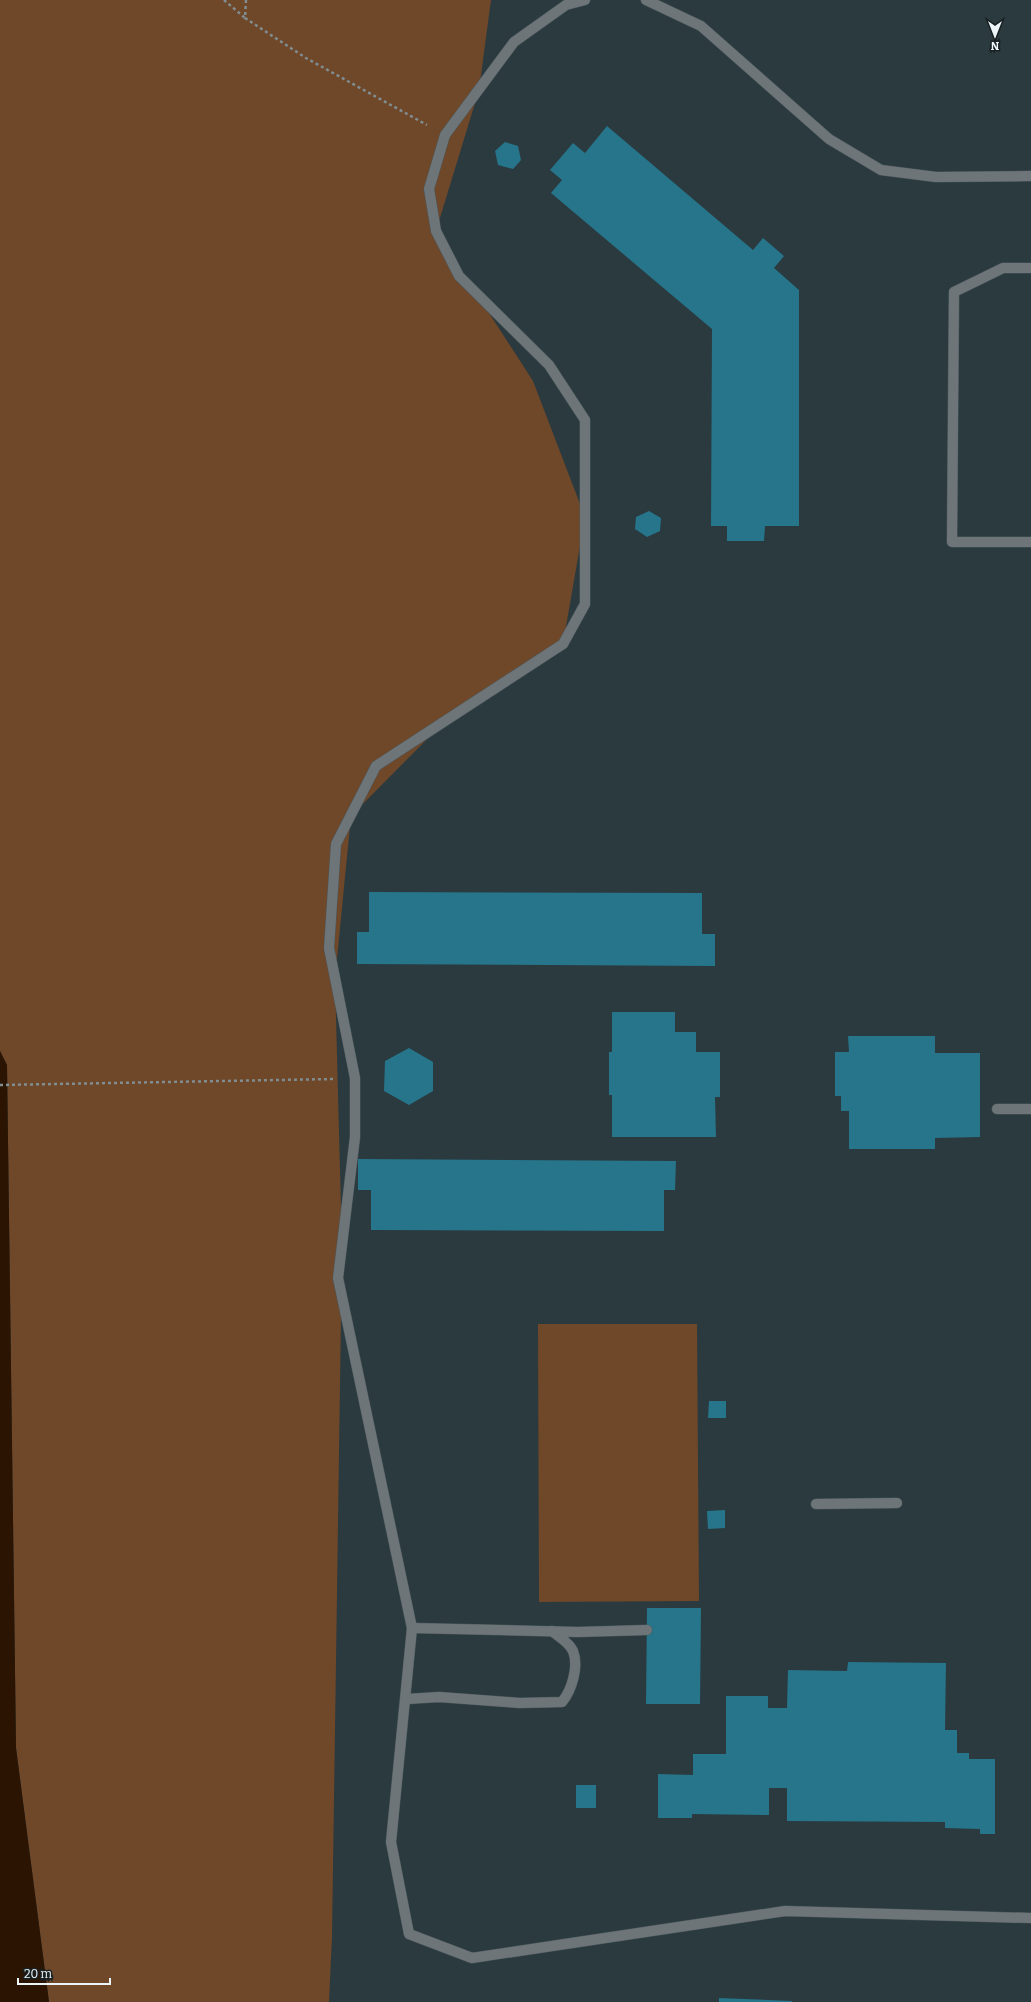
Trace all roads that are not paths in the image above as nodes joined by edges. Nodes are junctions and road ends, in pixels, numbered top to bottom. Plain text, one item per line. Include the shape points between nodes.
1 (585, 0) edge
2 (646, 0) edge
3 (1031, 176) edge
4 (1031, 268) edge
5 (1031, 542) edge
6 (996, 1109) dead end
7 (1031, 1109) edge
8 (897, 1503) dead end
9 (816, 1504) dead end
10 (412, 1628) junction
11 (647, 1630) dead end
12 (552, 1631) junction
13 (406, 1699) junction
14 (1031, 1918) edge

1 - 10 lane via 566,5 514,42 445,135 429,189 436,231 459,276 549,365 585,420 585,604 563,644 376,766 336,844 329,948 355,1078 355,1137 338,1278
2 - 3 lane via 701,26 829,139 881,170 936,177
4 - 5 lane via 1003,268 954,292 952,542
6 - 7 lane
8 - 9 lane
10 - 12 lane
10 - 13 lane
11 - 12 lane
12 - 13 lane via 566,1641 573,1650 575,1660 568,1695 562,1702 520,1703 439,1697
13 - 14 lane via 391,1842 409,1934 472,1958 785,1911

